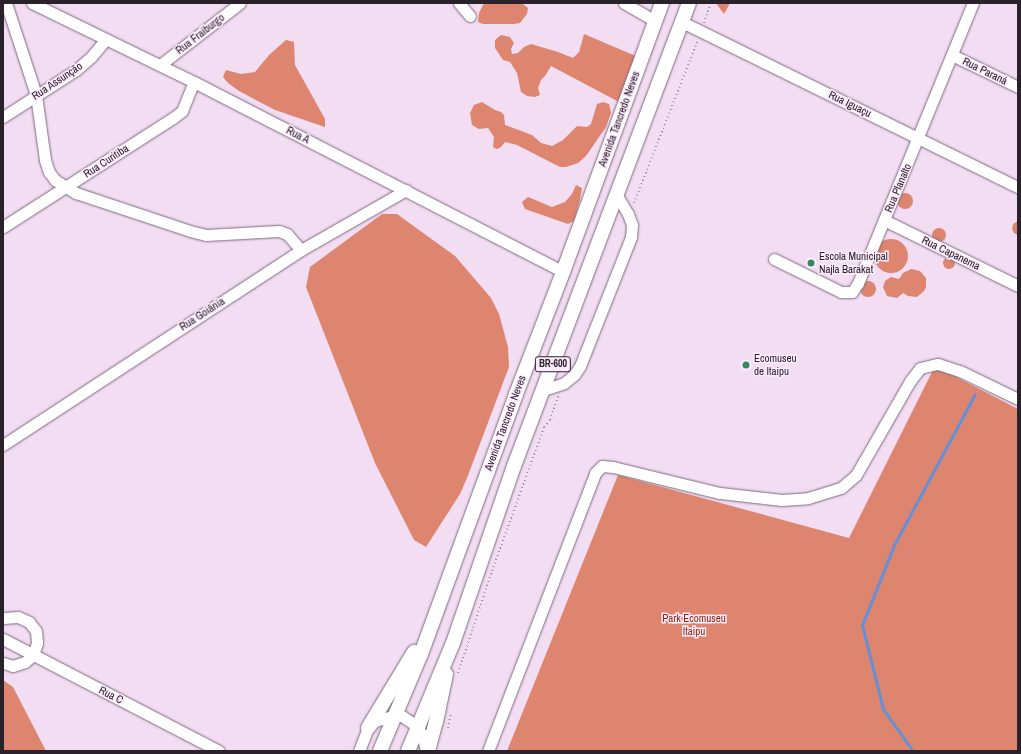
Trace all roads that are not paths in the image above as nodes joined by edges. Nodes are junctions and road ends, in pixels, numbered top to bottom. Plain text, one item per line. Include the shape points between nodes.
1 (6, 3) edge
2 (32, 3) edge
3 (240, 3) edge
4 (459, 3) edge
5 (624, 3) edge
6 (662, 3) edge
7 (689, 3) edge
8 (973, 3) edge
9 (470, 16) dead end
10 (655, 22) junction
11 (682, 22) junction
12 (106, 39) junction
13 (952, 55) junction
14 (160, 65) junction
15 (194, 82) junction
16 (1018, 87) edge
17 (36, 95) junction
18 (3, 116) edge
19 (918, 137) junction
20 (1018, 187) edge
21 (65, 188) junction
22 (406, 190) junction
23 (616, 196) junction
24 (884, 220) junction
25 (3, 227) edge
26 (301, 250) junction
27 (774, 259) dead end
28 (563, 272) junction
29 (1018, 286) edge
30 (543, 390) junction
31 (1018, 399) edge
32 (3, 445) edge
33 (3, 618) edge
34 (429, 630) junction
35 (3, 639) edge
36 (453, 643) junction
37 (33, 656) junction
38 (3, 663) edge
39 (393, 716) junction
40 (417, 726) junction
41 (368, 728) junction
42 (219, 751) edge
43 (359, 751) edge
44 (380, 751) edge
45 (408, 751) edge
46 (427, 751) edge
47 (488, 751) edge

1 - 17 street
2 - 12 street, Rua A
3 - 14 street, Rua Fraiburgo
4 - 9 street
5 - 10 street
6 - 10 main road, Avenida Tancredo Neves / BR-600
7 - 11 main road, BR-600
8 - 13 street, Rua Planalto
10 - 28 main road, Avenida Tancredo Neves / BR-600
11 - 19 street, Rua Iguaçu
11 - 23 main road, BR-600
12 - 14 street, Rua A
12 - 17 street, Rua Assunção via 91,58
13 - 16 street, Rua Paraná
13 - 19 street, Rua Planalto
14 - 15 street, Rua A
15 - 21 street, Rua Curitiba via 184,106 173,118
15 - 22 street, Rua A
17 - 18 street, Rua Assunção
17 - 21 street via 49,172
19 - 20 street, Rua Iguaçu
19 - 24 street, Rua Planalto
21 - 25 street, Rua Curitiba
21 - 26 street via 206,235 279,231 287,234
22 - 26 street, Rua Goiânia
22 - 28 street, Rua A
23 - 30 main road, BR-600
23 - 30 street via 630,219 630,237 580,366 574,376 564,383
24 - 27 street, Rua Planalto via 852,292 841,292
24 - 29 street, Rua Capanema
26 - 32 street, Rua Goiânia
28 - 34 main road, Avenida Tancredo Neves / BR-600
30 - 36 main road, BR-600
31 - 47 street via 960,371 938,364 920,368 856,475 842,488 808,498 782,500 720,493 602,466 594,473
33 - 37 street via 18,617 33,626 37,643
34 - 39 main road, Avenida Tancredo Neves / BR-600
34 - 41 main road
35 - 37 street, Rua C
36 - 40 main road, BR-600
36 - 46 main road
37 - 38 street via 19,665
37 - 42 street, Rua C
39 - 40 street via 402,716
39 - 41 street via 375,721
39 - 44 main road, Avenida Tancredo Neves / BR-600
40 - 45 main road, BR-600
40 - 46 street
41 - 43 street

